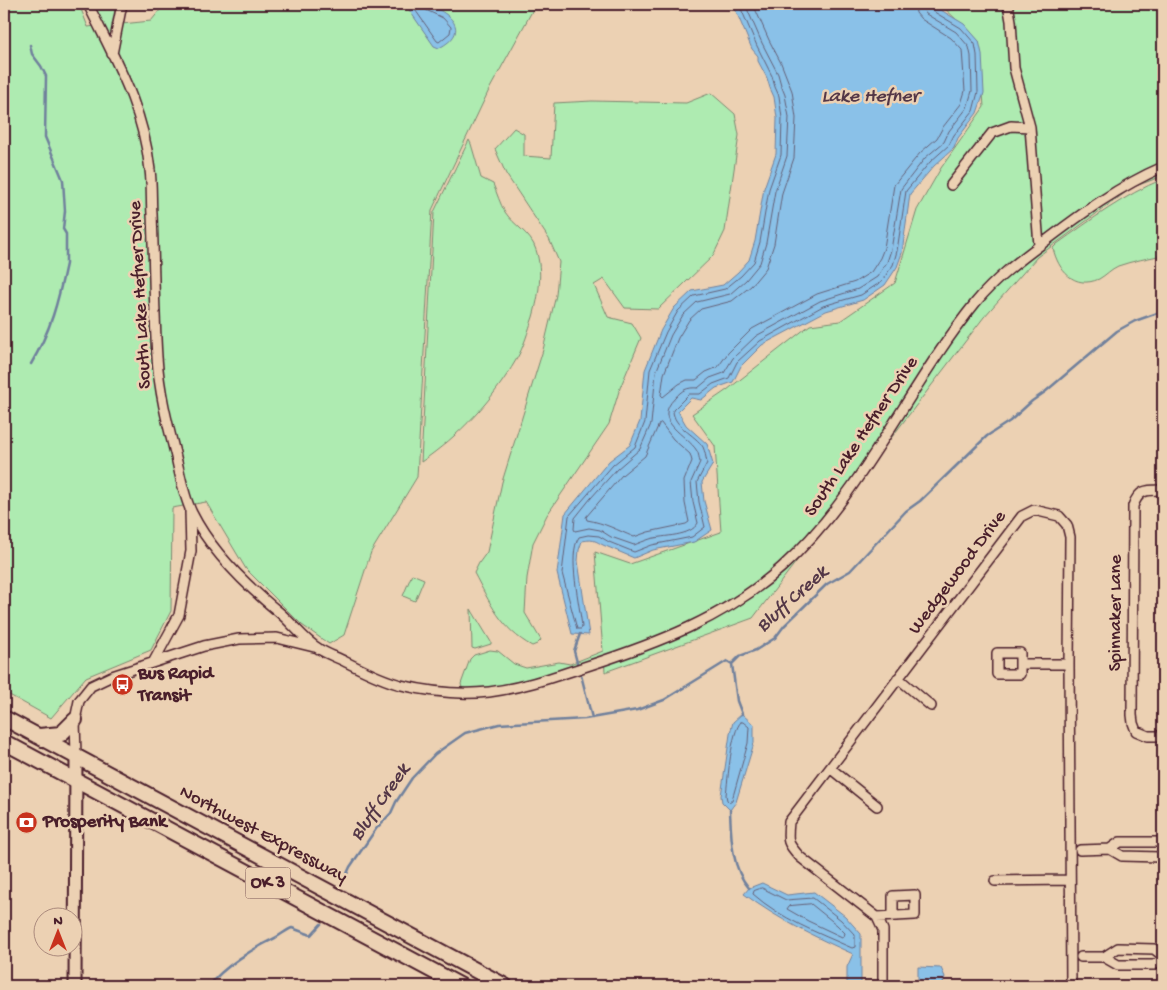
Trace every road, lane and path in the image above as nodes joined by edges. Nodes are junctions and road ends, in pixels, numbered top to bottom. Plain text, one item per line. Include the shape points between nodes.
1 (88, 4) edge
2 (122, 4) edge
3 (1008, 4) edge
4 (112, 54) junction
5 (1030, 127) junction
6 (1163, 167) edge
7 (951, 185) dead end
8 (1039, 246) junction
9 (1163, 490) edge
10 (190, 510) junction
11 (316, 648) junction
12 (154, 661) junction
13 (1020, 664) dead end
14 (1069, 664) junction
15 (898, 678) junction
16 (932, 706) dead end
17 (4, 718) edge
18 (76, 720) junction
19 (38, 736) junction
20 (1163, 736) edge
21 (4, 742) edge
22 (76, 756) junction
23 (830, 768) junction
24 (76, 781) junction
25 (877, 806) dead end
26 (1163, 845) edge
27 (1080, 850) dead end
28 (1110, 850) junction
29 (1163, 854) edge
30 (995, 880) dead end
31 (1070, 880) junction
32 (893, 915) dead end
33 (877, 917) junction
34 (1081, 957) dead end
35 (1104, 957) junction
36 (1163, 957) edge
37 (75, 986) edge
38 (461, 986) edge
39 (505, 986) edge
40 (883, 986) edge
41 (1071, 986) edge

1 - 4 street, South Lake Hefner Drive
2 - 4 street
3 - 5 street via 1014,68
4 - 10 street, South Lake Hefner Drive via 141,121 150,170 157,360 165,414
5 - 7 street via 1011,126 992,133
5 - 8 street
6 - 8 street, South Lake Hefner Drive via 1104,198
8 - 11 street, South Lake Hefner Drive via 1014,264 976,301 860,475 814,535 782,567 736,602 699,623 570,672 506,690 469,693 435,691 394,683
9 - 20 street, Spinnaker Lane via 1136,495 1133,506 1132,715 1136,731 1148,736
10 - 11 street, South Lake Hefner Drive via 202,531 246,583
10 - 12 street via 191,551 179,615
11 - 12 street via 277,638 240,639
12 - 18 street via 91,686 79,701
13 - 14 street
14 - 15 street, Wedgewood Drive via 1070,537 1067,525 1059,516 1034,510 1022,516
14 - 31 street, Wedgewood Drive
15 - 16 street
15 - 23 street, Wedgewood Drive
17 - 19 highway, Northwest Expressway / OK 3
18 - 19 highway via 61,734
18 - 22 street
19 - 22 highway, Northwest Expressway / OK 3
21 - 24 highway, OK 3
22 - 24 main road
22 - 39 highway, Northwest Expressway / OK 3
23 - 25 street
23 - 33 street, Wedgewood Drive via 790,822 788,840 800,857
24 - 37 main road
24 - 38 highway, OK 3
26 - 28 street via 1159,842 1120,842
27 - 28 street
28 - 29 street via 1122,856
30 - 31 street
31 - 41 street, Wedgewood Drive
32 - 33 street
33 - 40 street via 883,930
34 - 35 street
35 - 36 street via 1118,965 1154,964
35 - 36 street via 1118,948 1154,949

